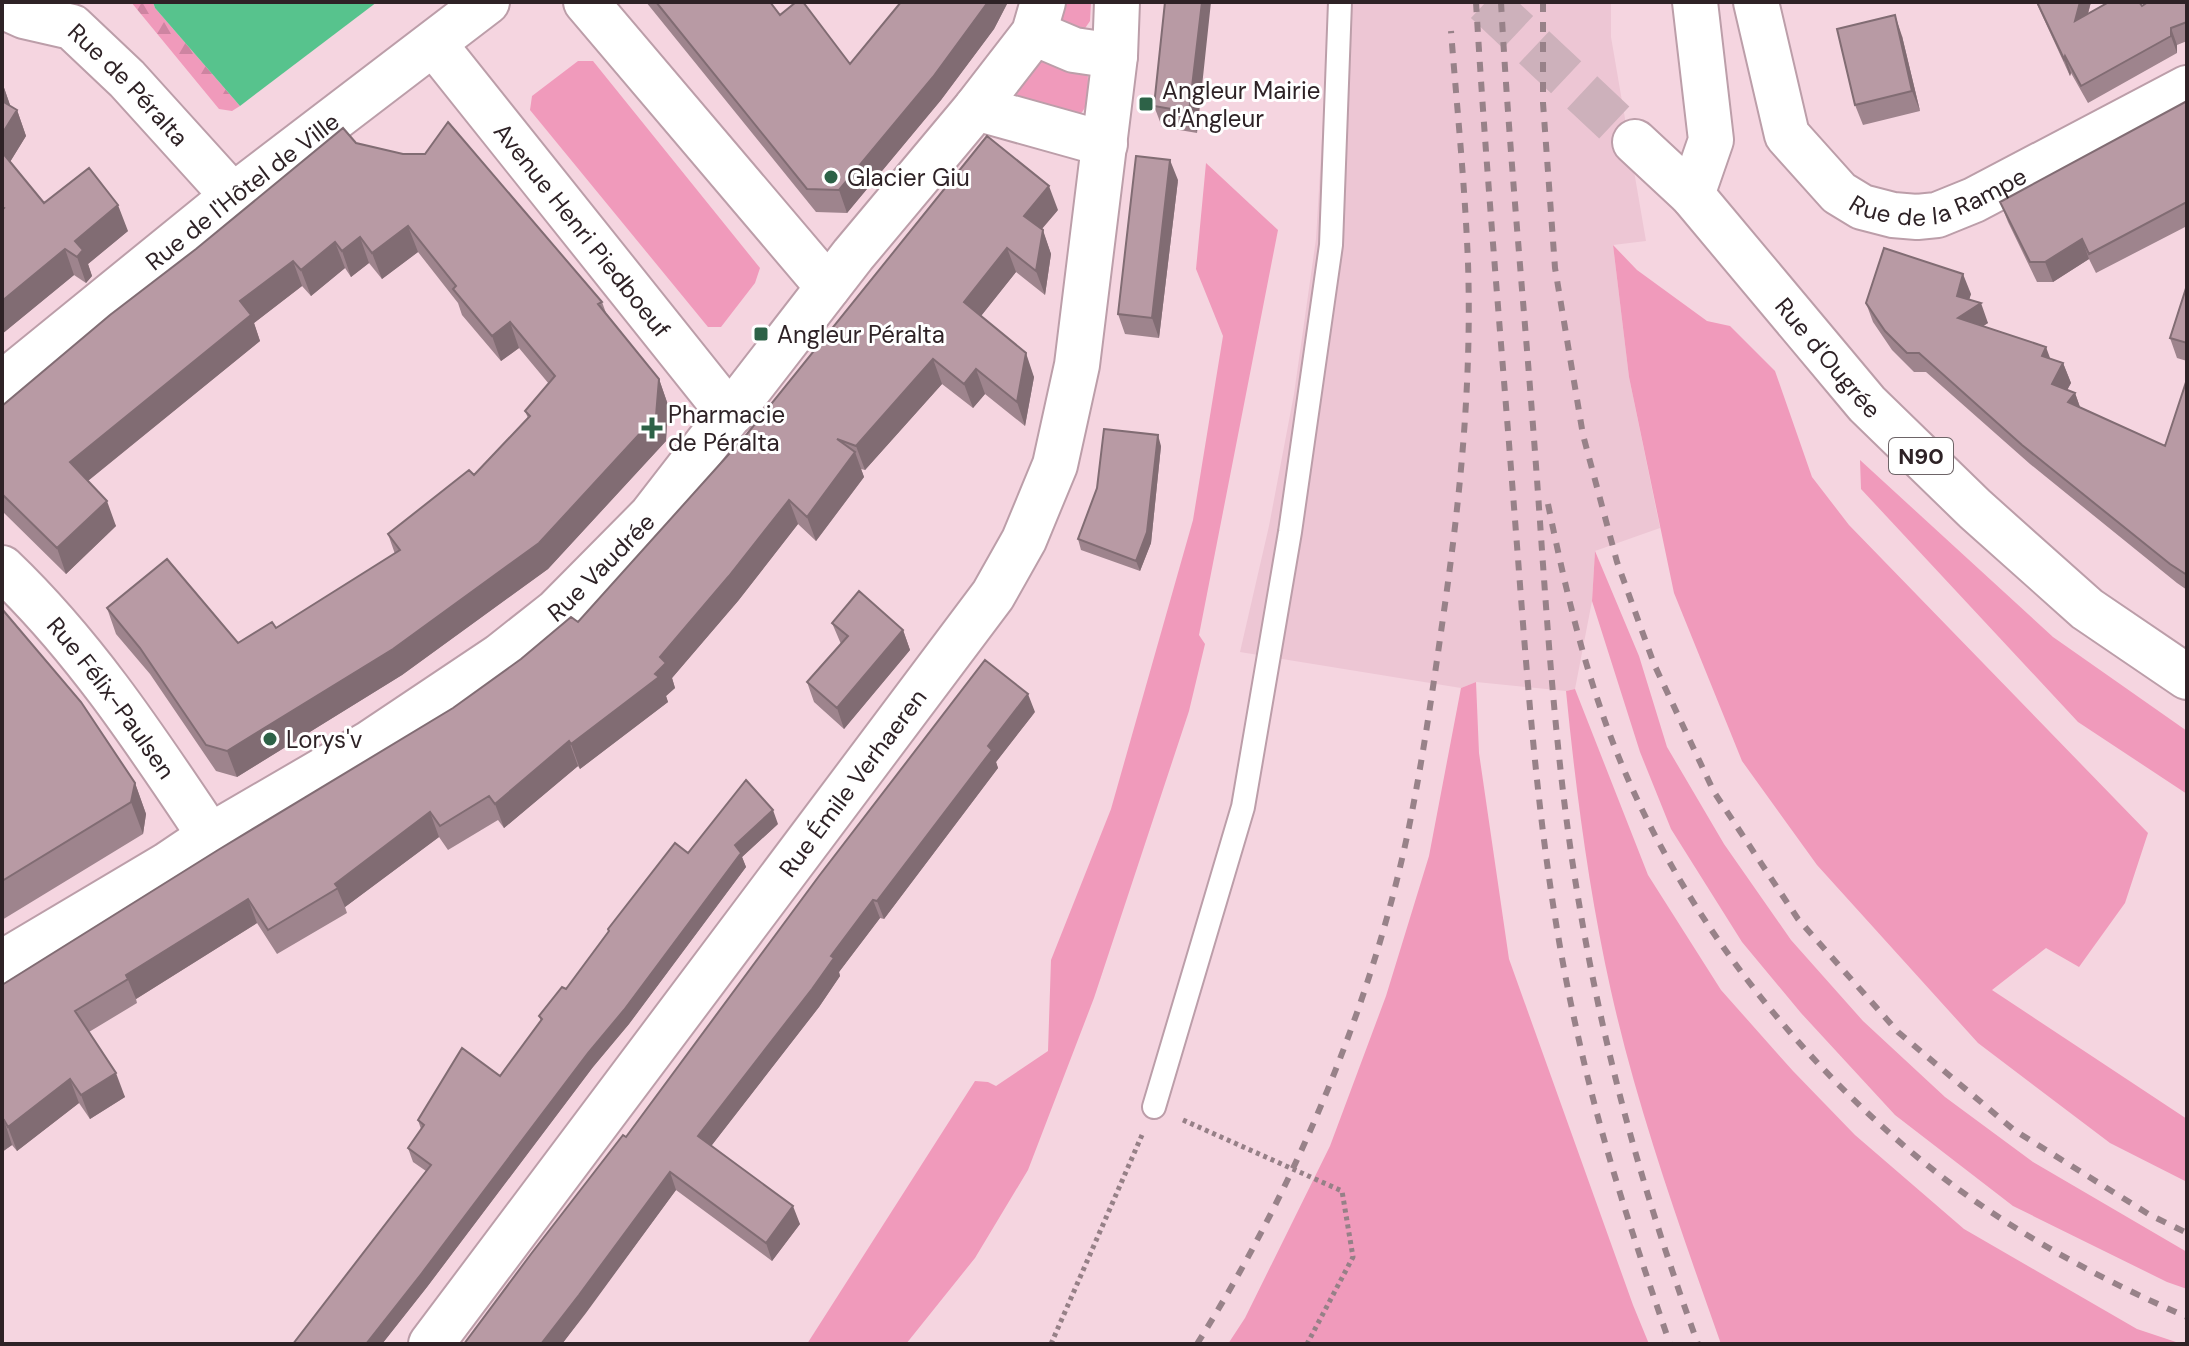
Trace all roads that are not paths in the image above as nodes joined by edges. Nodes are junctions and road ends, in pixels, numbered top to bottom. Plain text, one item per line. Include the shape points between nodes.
1 (487, 2) edge
2 (586, 2) edge
3 (1117, 2) edge
4 (1340, 2) edge
5 (1695, 2) edge
6 (1756, 2) edge
7 (2, 6) edge
8 (66, 14) edge
9 (1039, 17) edge
10 (434, 44) junction
11 (1115, 56) junction
12 (2187, 88) edge
13 (976, 108) junction
14 (1635, 142) tunnel mouth
15 (1105, 144) junction
16 (1692, 195) junction
17 (233, 196) junction
18 (828, 287) junction
19 (2, 384) edge
20 (733, 412) junction
21 (2, 568) edge
22 (2187, 677) edge
23 (210, 836) junction
24 (2, 963) edge
25 (1154, 1107) road end
26 (431, 1344) edge

1 - 10 street, Rue de l'Hôtel de Ville
2 - 18 street
3 - 11 street, Rue Émile Verhaeren
4 - 25 lane via 1331,245 1290,532 1243,807
5 - 16 street via 1711,140
6 - 12 street, Rue de la Rampe via 1787,135 1839,193 1862,207 1893,215 1937,215 1974,200
7 - 8 street, Rue de Péralta via 24,16
8 - 17 street, Rue de Péralta
9 - 11 street via 1074,50
9 - 13 street, Rue Vaudrée
10 - 17 street, Rue de l'Hôtel de Ville
10 - 20 street, Avenue Henri Piedboeuf
11 - 15 street, Rue Émile Verhaeren
13 - 15 street
13 - 18 street, Rue Vaudrée
14 - 16 street, Rue d'Ougrée / N90
15 - 26 street, Rue Émile Verhaeren via 1077,365 1055,465 1001,581
16 - 22 street, Rue d'Ougrée / N90 via 1867,404 2087,609
17 - 19 street, Rue de l'Hôtel de Ville
18 - 20 street, Rue Vaudrée
20 - 23 street, Rue Vaudrée via 651,516 557,611 370,743
21 - 23 street, Rue Félix-Paulsen via 42,607 122,706
23 - 24 street, Rue Vaudrée

